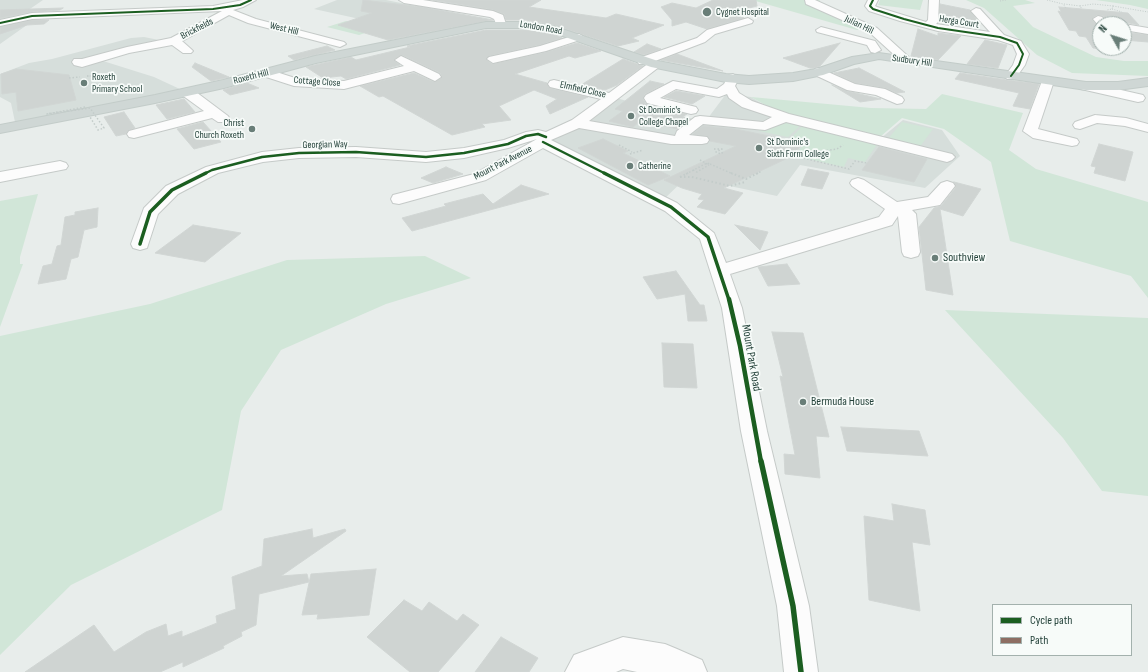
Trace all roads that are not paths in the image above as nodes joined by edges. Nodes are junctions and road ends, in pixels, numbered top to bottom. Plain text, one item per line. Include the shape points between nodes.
1 (251, 0) edge
2 (404, 0) edge
3 (873, 0) edge
4 (934, 0) edge
5 (806, 1) edge
6 (479, 2) dead end
7 (42, 5) dead end
8 (462, 8) junction
9 (228, 9) junction
10 (193, 10) junction
11 (976, 11) dead end
12 (32, 16) junction
13 (66, 16) junction
14 (748, 21) dead end
15 (1, 22) edge
16 (179, 22) dead end
17 (501, 24) junction
18 (927, 25) junction
19 (52, 28) dead end
20 (1132, 28) edge
21 (821, 30) dead end
22 (903, 30) dead end
23 (1148, 31) edge
24 (579, 37) junction
25 (1000, 37) junction
26 (174, 41) junction
27 (340, 44) dead end
28 (1020, 48) junction
29 (187, 51) dead end
30 (395, 56) dead end
31 (879, 56) junction
32 (493, 59) dead end
33 (905, 59) junction
34 (78, 62) dead end
35 (649, 62) junction
36 (415, 67) junction
37 (678, 70) joint
38 (819, 72) junction
39 (267, 73) junction
40 (1011, 76) junction
41 (435, 77) dead end
42 (1048, 81) junction
43 (731, 82) junction
44 (1148, 82) edge
45 (554, 84) dead end
46 (1086, 86) junction
47 (1118, 86) junction
48 (187, 92) junction
49 (611, 97) junction
50 (897, 100) dead end
51 (1143, 101) edge
52 (691, 110) dead end
53 (784, 118) junction
54 (577, 123) junction
55 (1080, 125) dead end
56 (1148, 128) edge
57 (0, 129) edge
58 (134, 134) dead end
59 (936, 138) dead end
60 (545, 140) junction
61 (683, 141) junction
62 (1072, 142) dead end
63 (706, 146) road end
64 (926, 152) junction
65 (947, 157) dead end
66 (60, 166) dead end
67 (0, 177) edge
68 (858, 183) dead end
69 (947, 186) dead end
70 (399, 199) dead end
71 (894, 208) junction
72 (140, 244) dead end
73 (911, 252) dead end
74 (720, 270) junction
75 (582, 672) edge
76 (690, 672) edge
77 (801, 672) edge

1 - 9 street
2 - 8 street
3 - 18 street, Herga Court via 870,6 873,9
4 - 18 street, Herga Court via 933,22
5 - 33 street, Julian Hill via 873,30
6 - 8 street
7 - 12 street via 30,13
8 - 17 street via 493,14 498,17
9 - 10 street
9 - 26 street, Brickfields
9 - 27 street, West Hill via 252,21
10 - 13 street via 157,12 122,8
10 - 16 street
11 - 25 street
12 - 13 street
12 - 15 street
13 - 19 street
14 - 35 street, Mount Park Avenue via 712,32 702,40
17 - 24 main road, London Road via 537,26
17 - 39 main road, Roxeth Hill via 477,26
18 - 25 street, Herga Court
20 - 23 street
21 - 31 street via 871,43
22 - 28 street
24 - 32 street via 542,49
24 - 35 main road, London Road
25 - 28 street, Herga Court via 1017,43
26 - 29 street, Brickfields
26 - 34 street
28 - 40 street via 1023,54
30 - 36 street
31 - 33 main road, Sudbury Hill
31 - 38 main road, Sudbury Hill via 852,61
33 - 40 main road, Sudbury Hill
35 - 37 main road, London Road
35 - 49 street, Mount Park Avenue
36 - 39 street, Cottage Close via 344,85 294,82
36 - 41 street
37 - 43 main road, Sudbury Hill
38 - 43 main road, Sudbury Hill
38 - 50 street via 841,83 880,92
39 - 48 main road, Roxeth Hill
40 - 42 main road, Sudbury Hill
42 - 46 main road, Sudbury Hill
42 - 62 street via 1030,131
43 - 52 street via 718,93 673,85 651,98
43 - 53 street via 734,95 747,104
44 - 47 main road, Sudbury Hill
45 - 49 street, Elmfield Close
46 - 47 main road, Sudbury Hill
46 - 51 street
47 - 51 street
48 - 57 main road, Roxeth Hill
48 - 58 street via 219,116 167,124
49 - 54 street, Mount Park Avenue
53 - 61 street via 765,126 700,120 682,134
53 - 64 street
54 - 60 street, Mount Park Avenue
54 - 61 street
55 - 56 street via 1094,119 1126,122
59 - 64 street
60 - 70 street, Mount Park Avenue via 480,177
60 - 72 street, Georgian Way via 538,134 508,144 426,157 356,152 299,153 262,157 212,170 172,190 150,212
60 - 74 street, Mount Park Road via 671,207 708,236
61 - 63 street
64 - 65 street
66 - 67 street
68 - 71 street
69 - 71 street via 934,201
71 - 73 street via 907,214
71 - 74 street via 886,221
74 - 77 street, Mount Park Road via 733,315 754,432 793,606
75 - 76 street via 586,666 623,653 665,661

